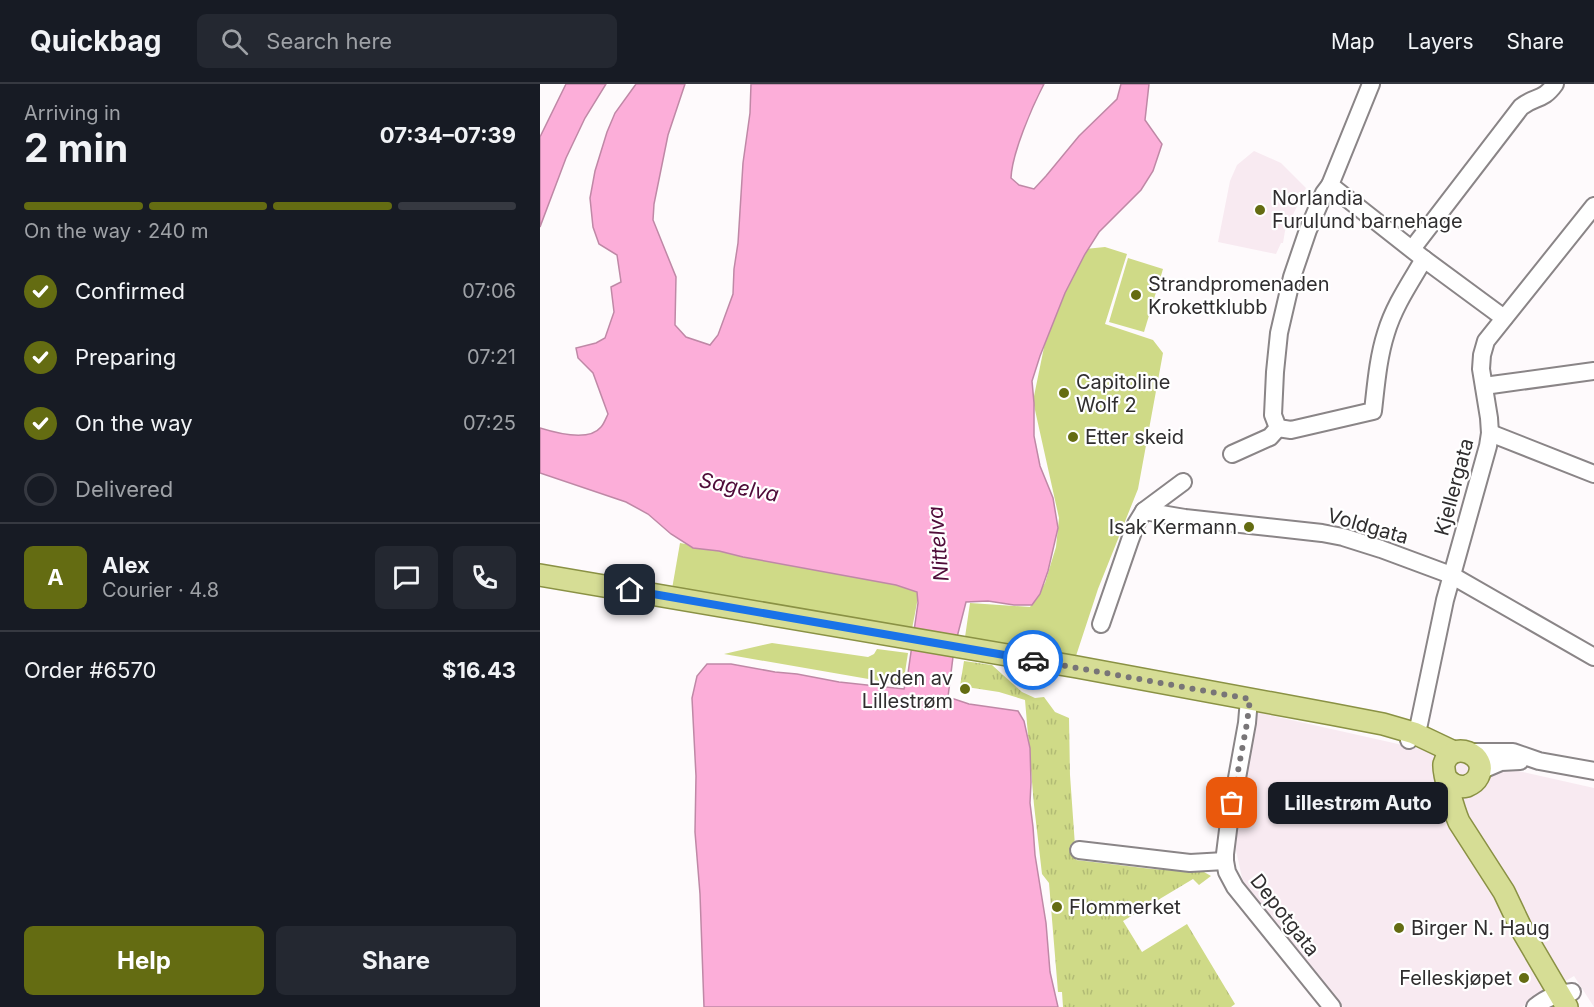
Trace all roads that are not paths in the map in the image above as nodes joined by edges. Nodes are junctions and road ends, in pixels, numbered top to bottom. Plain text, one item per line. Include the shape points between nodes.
1 (1371, 84) edge
2 (1555, 84) edge
3 (1322, 187) junction
4 (1594, 206) edge
5 (1418, 254) junction
6 (1504, 318) junction
7 (1594, 371) edge
8 (1484, 387) junction
9 (1278, 428) junction
10 (1490, 433) junction
11 (1232, 454) dead end
12 (1594, 474) edge
13 (1183, 482) dead end
14 (1143, 511) junction
15 (540, 575) edge
16 (1451, 575) junction
17 (1101, 624) dead end
18 (1594, 657) edge
19 (1250, 699) junction
20 (1412, 736) junction
21 (1539, 761) junction
22 (1453, 763) junction
23 (1594, 771) edge
24 (1474, 778) junction
25 (1474, 843) junction
26 (1079, 850) dead end
27 (1225, 861) junction
28 (1568, 1002) edge
29 (1332, 1007) edge
30 (1536, 1007) edge

1 - 3 street
2 - 5 street via 1548,94 1521,107
3 - 5 street
3 - 9 street via 1292,277 1279,333 1273,415
4 - 6 street, Kjellergata
5 - 6 street
5 - 9 street via 1385,333 1373,411 1291,430
6 - 8 street, Kjellergata via 1486,341 1481,369
7 - 8 street
8 - 10 street, Kjellergata
9 - 11 street via 1270,437
10 - 12 street
10 - 16 street, Kjellergata
13 - 14 street
14 - 16 street, Voldgata via 1322,532
14 - 17 street
15 - 19 main road
16 - 18 street, Voldgata
16 - 20 street, Kjellergata via 1419,724
19 - 20 main road via 1390,726
19 - 27 street, Depotgata
20 - 22 main road
21 - 22 street via 1513,752
21 - 23 street
21 - 24 street via 1501,762
22 - 24 main road via 1478,759
22 - 24 main road via 1454,785 1464,787
22 - 25 main road via 1459,822
24 - 25 main road via 1466,801
25 - 28 main road via 1522,914
26 - 27 street via 1190,863
27 - 29 street, Depotgata via 1235,888
28 - 30 street via 1545,999

